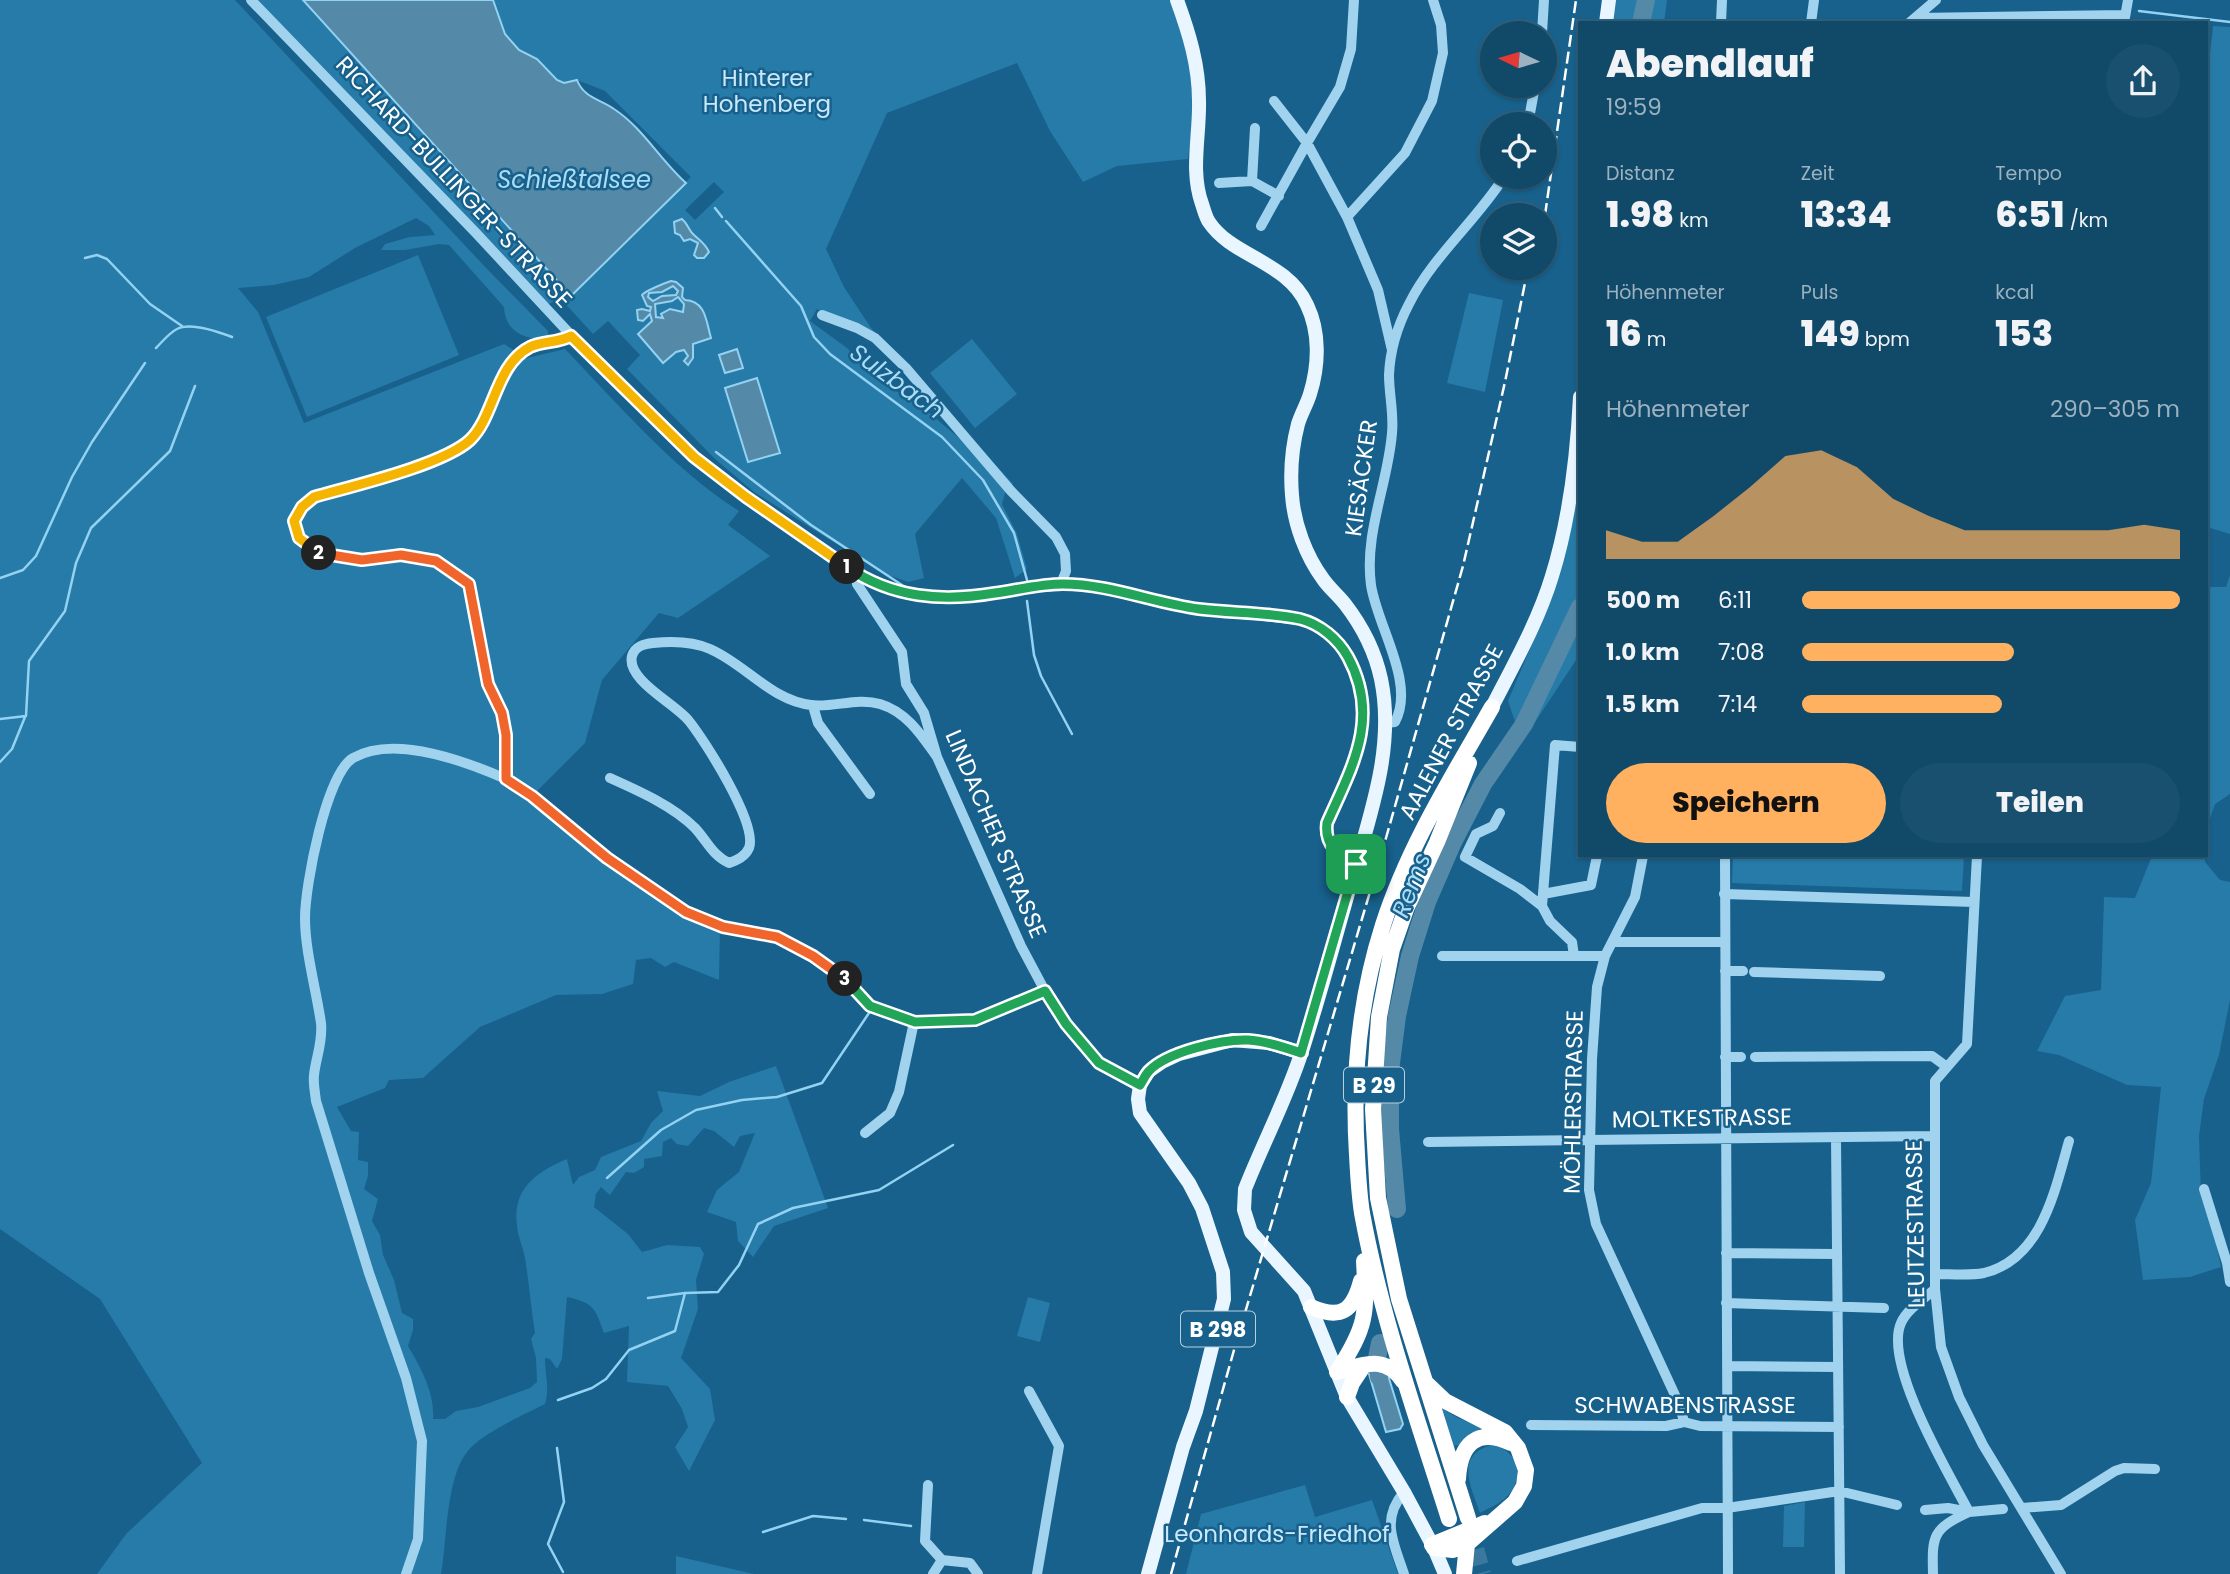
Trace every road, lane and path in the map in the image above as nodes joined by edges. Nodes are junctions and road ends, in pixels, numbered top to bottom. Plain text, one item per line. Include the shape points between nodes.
1 (251, 0) edge
2 (1177, 0) edge
3 (1354, 0) edge
4 (1433, 0) edge
5 (1544, 0) edge
6 (1609, 0) edge
7 (1723, 0) edge
8 (1814, 0) edge
9 (1936, 0) edge
10 (2128, 0) edge
11 (2125, 19) edge
12 (1543, 21) edge
13 (1606, 21) edge
14 (1721, 21) edge
15 (1811, 21) edge
16 (1912, 21) edge
17 (1274, 101) dead end
18 (1255, 128) dead end
19 (1307, 143) junction
20 (1252, 181) junction
21 (1219, 183) dead end
22 (1494, 189) edge
23 (1279, 196) junction
24 (1348, 216) junction
25 (1261, 226) dead end
26 (822, 314) dead end
27 (571, 336) junction
28 (1392, 350) junction
29 (1578, 423) edge
30 (855, 572) junction
31 (1061, 584) junction
32 (813, 706) junction
33 (1492, 707) junction
34 (1386, 723) junction
35 (1578, 747) edge
36 (937, 757) junction
37 (610, 778) dead end
38 (506, 779) junction
39 (870, 794) dead end
40 (1500, 813) dead end
41 (1597, 857) edge
42 (1643, 857) edge
43 (1725, 857) edge
44 (1977, 857) edge
45 (1356, 864) junction
46 (1543, 894) junction
47 (1724, 894) junction
48 (1975, 902) junction
49 (1542, 906) junction
50 (1613, 942) junction
51 (1724, 942) junction
52 (1442, 956) dead end
53 (1574, 956) junction
54 (1605, 956) junction
55 (1725, 971) junction
56 (1880, 976) dead end
57 (1045, 991) junction
58 (915, 1022) junction
59 (1301, 1053) junction
60 (1725, 1057) junction
61 (1741, 1057) dead end
62 (1755, 1057) dead end
63 (1947, 1066) junction
64 (1140, 1085) junction
65 (865, 1133) dead end
66 (1935, 1136) junction
67 (1836, 1138) junction
68 (1589, 1140) junction
69 (1725, 1140) junction
70 (2069, 1141) dead end
71 (1428, 1142) dead end
72 (2204, 1189) dead end
73 (1362, 1213) junction
74 (1726, 1253) junction
75 (1837, 1255) junction
76 (1365, 1268) junction
77 (1935, 1274) junction
78 (2230, 1282) edge
79 (1935, 1289) junction
80 (1726, 1303) junction
81 (1837, 1305) junction
82 (1311, 1307) junction
83 (1884, 1308) dead end
84 (1364, 1365) junction
85 (1727, 1366) junction
86 (1838, 1367) junction
87 (1336, 1372) junction
88 (1423, 1381) junction
89 (1408, 1389) junction
90 (1029, 1391) dead end
91 (1347, 1397) junction
92 (1684, 1422) junction
93 (1531, 1425) dead end
94 (1727, 1426) junction
95 (1839, 1427) junction
96 (1518, 1448) junction
97 (2155, 1469) dead end
98 (928, 1485) dead end
99 (1458, 1485) junction
100 (1839, 1491) junction
101 (1404, 1492) junction
102 (1896, 1505) dead end
103 (1727, 1508) junction
104 (2022, 1508) junction
105 (2003, 1509) dead end
106 (1925, 1510) dead end
107 (1969, 1513) junction
108 (1468, 1518) tunnel mouth
109 (1448, 1519) dead end
110 (1494, 1519) junction
111 (1467, 1544) junction
112 (1433, 1547) junction
113 (942, 1560) junction
114 (1517, 1561) dead end
115 (406, 1574) edge
116 (933, 1574) edge
117 (978, 1574) edge
118 (1037, 1574) edge
119 (1148, 1574) edge
120 (1404, 1574) edge
121 (1445, 1574) edge
122 (1454, 1574) edge
123 (1464, 1574) edge
124 (1728, 1574) edge
125 (1840, 1574) edge
126 (1933, 1574) edge
127 (2061, 1574) edge

1 - 27 street, RICHARD-BULLINGER-STRASSE
2 - 34 main road via 1195,59 1198,190 1209,223 1294,286 1313,322 1316,370 1298,423 1291,470 1296,523 1322,579 1367,638 1381,679
3 - 19 street via 1351,49 1340,87
4 - 24 street via 1443,53 1432,101 1405,153
5 - 12 street
6 - 13 main road
7 - 14 street
8 - 15 street
9 - 16 street
10 - 11 street
11 - 16 street
17 - 19 street
18 - 20 street
19 - 23 street
19 - 24 street
20 - 21 street
20 - 23 street
22 - 28 street, KIESÄCKER via 1436,261 1409,304
23 - 25 street
24 - 28 street via 1378,290
26 - 31 street via 875,338 1056,537 1065,554
27 - 30 street, RICHARD-BULLINGER-STRASSE via 694,457
27 - 38 street via 531,346 513,361 470,440 414,467 314,497 294,521 299,538 320,554 362,560 401,555 436,561 469,584 488,684 502,713
28 - 34 street, KIESÄCKER via 1392,432 1372,539 1371,584 1398,675 1402,709 1395,722
29 - 33 main road, AALENER STRASSE / B 29 via 1574,475 1552,576 1524,646
30 - 31 street, RICHARD-BULLINGER-STRASSE via 891,590 923,597 966,597
30 - 36 street, LINDACHER STRASSE via 857,584 902,652 906,684 924,713
31 - 45 street, RICHARD-BULLINGER-STRASSE via 1089,585 1198,609 1301,620 1325,630 1343,648 1363,698 1358,751 1326,832 1340,856
32 - 36 street via 880,704 902,715
32 - 37 street via 772,689 710,649 666,642 643,644 635,650 631,659 637,674 688,719 727,782 750,832 749,848 740,860 729,863 717,858 694,828 659,803
32 - 39 street via 818,723
33 - 73 highway, AALENER STRASSE / B 29 via 1403,872 1371,967 1354,1083
33 - 88 highway, B 29 via 1406,909 1392,949 1379,1017 1373,1109 1378,1198
34 - 45 main road via 1376,794
35 - 46 street via 1555,745
36 - 57 street, LINDACHER STRASSE
38 - 58 street via 607,858 686,912 723,927 777,937 831,969 870,1006
38 - 115 street via 440,755 396,748 350,759 336,781 310,869 305,919 321,1026 314,1078 316,1101 422,1441 418,1539
40 - 49 street via 1493,826 1476,834 1465,857
41 - 46 street via 1591,885
42 - 50 street, MÖHLERSTRASSE via 1633,903
43 - 47 street
44 - 48 street, LEUTZESTRASSE
45 - 59 main road
46 - 49 street
47 - 48 street
47 - 51 street
48 - 63 street, LEUTZESTRASSE via 1967,1044
49 - 53 street via 1572,942
50 - 51 street
50 - 54 street, MÖHLERSTRASSE
51 - 55 street
52 - 53 street
53 - 54 street
54 - 68 street, MÖHLERSTRASSE via 1597,987
55 - 56 street
55 - 60 street
57 - 58 street via 975,1020
57 - 64 street, LINDACHER STRASSE via 1099,1063
58 - 65 street via 890,1113
59 - 64 main road via 1269,1043 1232,1040 1162,1062
59 - 82 main road via 1243,1200 1251,1232 1297,1282
60 - 61 street
60 - 69 street
62 - 63 street via 1932,1056
63 - 66 street, LEUTZESTRASSE via 1935,1080
64 - 119 main road, B 298 via 1140,1113 1202,1208 1223,1272 1224,1299
66 - 67 street, MOLTKESTRASSE
66 - 77 street, LEUTZESTRASSE
67 - 69 street, MOLTKESTRASSE
67 - 75 street
68 - 69 street, MOLTKESTRASSE
68 - 71 street, MOLTKESTRASSE
68 - 92 street, MÖHLERSTRASSE via 1589,1190 1596,1224
69 - 74 street
70 - 77 street via 2051,1203 2028,1246 1998,1269 1981,1274
72 - 78 street
73 - 76 highway
73 - 89 highway, B 29 via 1379,1293
74 - 75 street
74 - 80 street
75 - 81 street
76 - 82 highway via 1356,1299 1346,1310 1334,1314
76 - 87 highway via 1364,1321
77 - 79 street, LEUTZESTRASSE
79 - 104 street, LEUTZESTRASSE via 1941,1348 1949,1373 1983,1445
79 - 107 street via 1901,1322 1898,1337 1907,1387
80 - 81 street
80 - 85 street
81 - 83 street
81 - 86 street
82 - 87 main road
84 - 87 highway
84 - 89 highway via 1384,1364
84 - 91 highway
85 - 86 street
85 - 94 street
86 - 95 street
87 - 91 main road
88 - 96 highway via 1445,1401 1505,1432
88 - 99 highway, B 29
89 - 109 highway, B 29
90 - 118 street via 1059,1446
91 - 101 main road
92 - 93 street, SCHWABENSTRASSE via 1665,1426
92 - 94 street, SCHWABENSTRASSE
94 - 95 street, SCHWABENSTRASSE
94 - 103 street
95 - 100 street
96 - 99 highway via 1490,1436 1476,1439 1461,1456
96 - 110 highway via 1525,1463 1524,1486 1515,1502
97 - 104 street via 2124,1468 2061,1505
98 - 113 street via 925,1541
99 - 108 highway, B 29
100 - 102 street
100 - 103 street
100 - 125 street
101 - 112 main road
101 - 120 street via 1395,1503 1390,1524
103 - 114 street via 1702,1508
103 - 124 street
104 - 127 street, LEUTZESTRASSE
105 - 107 street
106 - 107 street via 1948,1508
107 - 126 street via 1935,1535
110 - 111 highway
110 - 112 highway
111 - 112 highway via 1453,1550
111 - 123 highway
112 - 121 main road
112 - 122 main road
113 - 116 street
113 - 117 street via 970,1563

